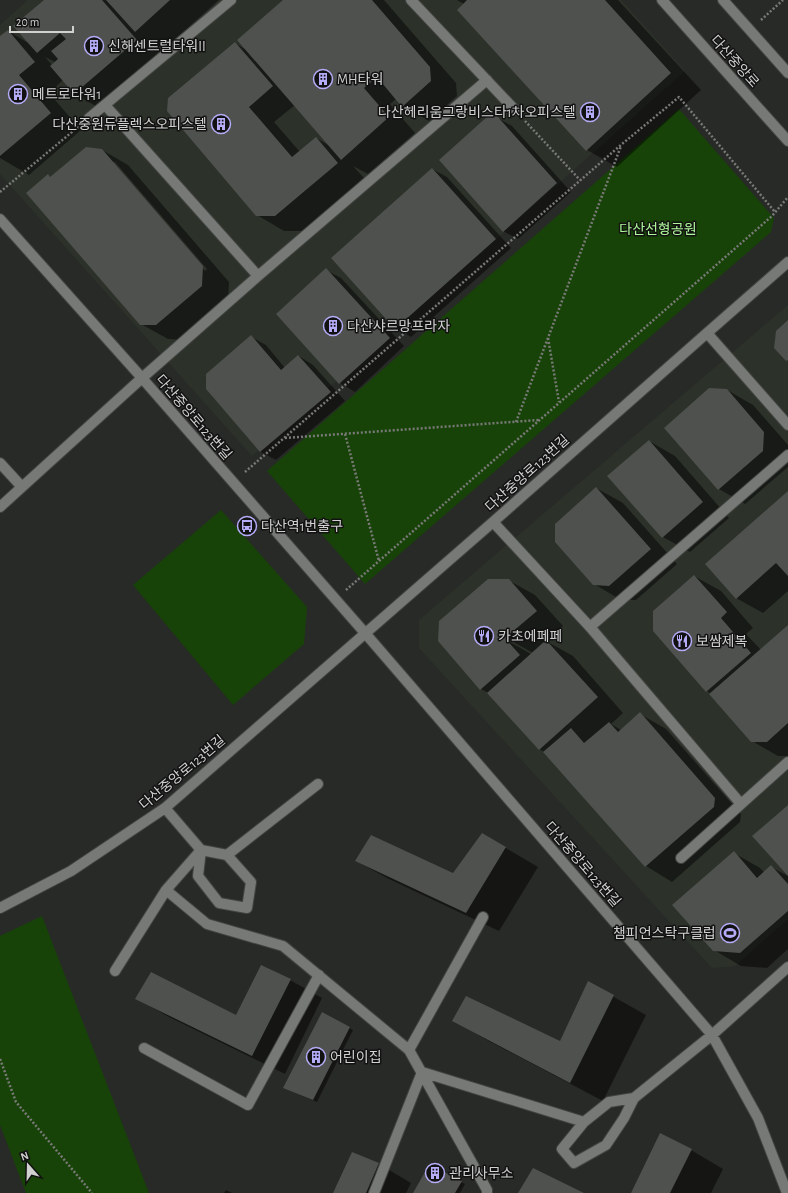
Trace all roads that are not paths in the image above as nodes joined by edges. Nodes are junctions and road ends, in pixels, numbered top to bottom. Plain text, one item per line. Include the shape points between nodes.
1 (231, 0) edge
2 (411, 0) edge
3 (662, 0) edge
4 (723, 0) edge
5 (788, 73) edge
6 (487, 80) junction
7 (105, 105) junction
8 (515, 110) road end
9 (89, 118) road end
10 (788, 141) edge
11 (0, 220) edge
12 (788, 262) edge
13 (258, 276) junction
14 (707, 333) junction
15 (142, 378) junction
16 (788, 425) edge
17 (788, 455) edge
18 (0, 463) edge
19 (22, 487) junction
20 (0, 507) edge
21 (493, 522) junction
22 (590, 627) junction
23 (365, 633) junction
24 (788, 762) edge
25 (318, 784) dead end
26 (741, 804) junction
27 (165, 808) junction
28 (201, 850) junction
29 (227, 855) junction
30 (681, 858) dead end
31 (166, 890) junction
32 (0, 908) edge
33 (483, 917) dead end
34 (788, 967) edge
35 (115, 971) dead end
36 (319, 975) junction
37 (712, 1035) junction
38 (144, 1048) dead end
39 (409, 1050) junction
40 (422, 1072) junction
41 (634, 1098) junction
42 (584, 1122) junction
43 (374, 1193) edge
44 (487, 1193) edge
45 (787, 1193) edge

1 - 7 street
2 - 6 street
3 - 10 street, 다산중앙로
4 - 5 street
6 - 8 street
6 - 13 street
7 - 9 street
7 - 13 street
11 - 15 street, 다산중앙로123번길
12 - 14 street, 다산중앙로123번길
13 - 15 street
14 - 16 street
14 - 21 street, 다산중앙로123번길
15 - 19 street
15 - 23 street, 다산중앙로123번길
17 - 22 street
18 - 19 street
19 - 20 street
21 - 22 street
21 - 23 street, 다산중앙로123번길
22 - 26 street
23 - 27 street, 다산중앙로123번길
23 - 37 street, 다산중앙로123번길
24 - 26 street
25 - 29 street
26 - 30 street
27 - 28 street
27 - 32 street, 다산중앙로123번길 via 71,871
28 - 29 street
28 - 29 street via 198,876 219,903 247,908 251,882
28 - 31 street
31 - 35 street
31 - 36 street via 207,924 283,946
33 - 39 street
34 - 37 street
36 - 38 street via 248,1105
36 - 39 street
37 - 41 street
37 - 45 street, 다산중앙로123번길 via 758,1118
39 - 40 street
40 - 42 street
40 - 43 street
40 - 44 street
41 - 42 street via 609,1102
41 - 42 street via 606,1146 574,1163 562,1149

